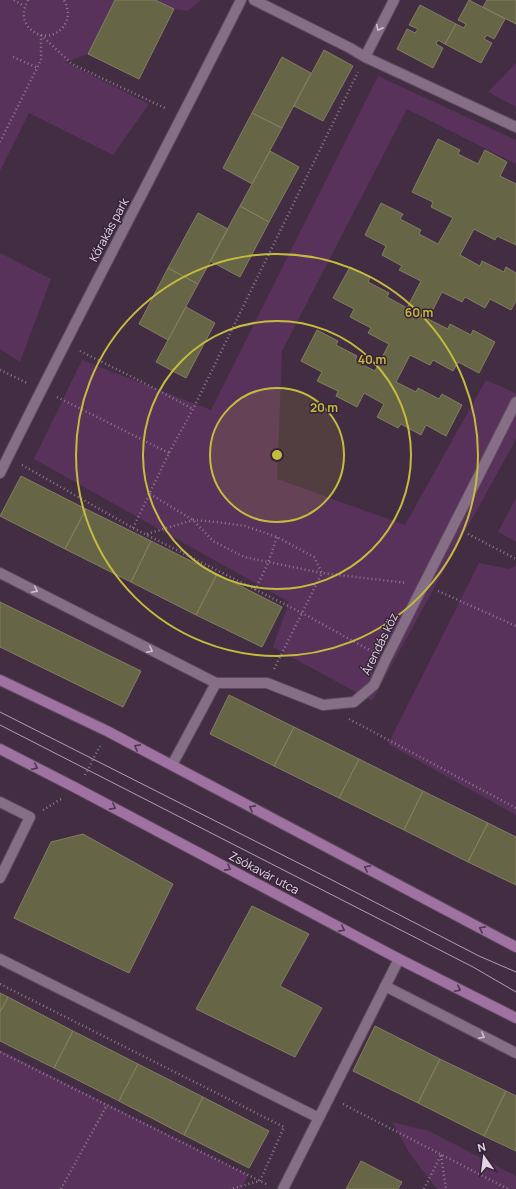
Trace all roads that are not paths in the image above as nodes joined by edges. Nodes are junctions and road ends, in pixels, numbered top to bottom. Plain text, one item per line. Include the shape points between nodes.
1 (242, 0) edge
2 (254, 0) edge
3 (394, 0) edge
4 (365, 57) junction
5 (516, 128) edge
6 (516, 402) edge
7 (0, 473) edge
8 (0, 573) edge
9 (0, 680) edge
10 (216, 683) junction
11 (0, 749) edge
12 (172, 766) junction
13 (0, 802) edge
14 (0, 878) edge
15 (516, 947) edge
16 (399, 958) junction
17 (0, 959) edge
18 (385, 986) junction
19 (516, 1018) edge
20 (516, 1053) edge
21 (319, 1118) junction
22 (283, 1189) edge

1 - 7 lane, Kőrakás park
2 - 4 lane
3 -> 4 lane
4 - 5 lane
6 - 10 lane, Árendás köz via 374,686 354,702 322,705 267,683
8 -> 10 lane
12 -> 9 street via 108,731
10 - 12 lane
11 -> 16 street, Zsókavár utca
15 -> 12 street
13 - 14 lane via 30,817
16 - 18 lane
16 -> 19 street, Zsókavár utca
17 - 21 lane
18 -> 20 lane
18 - 21 lane
21 - 22 lane

